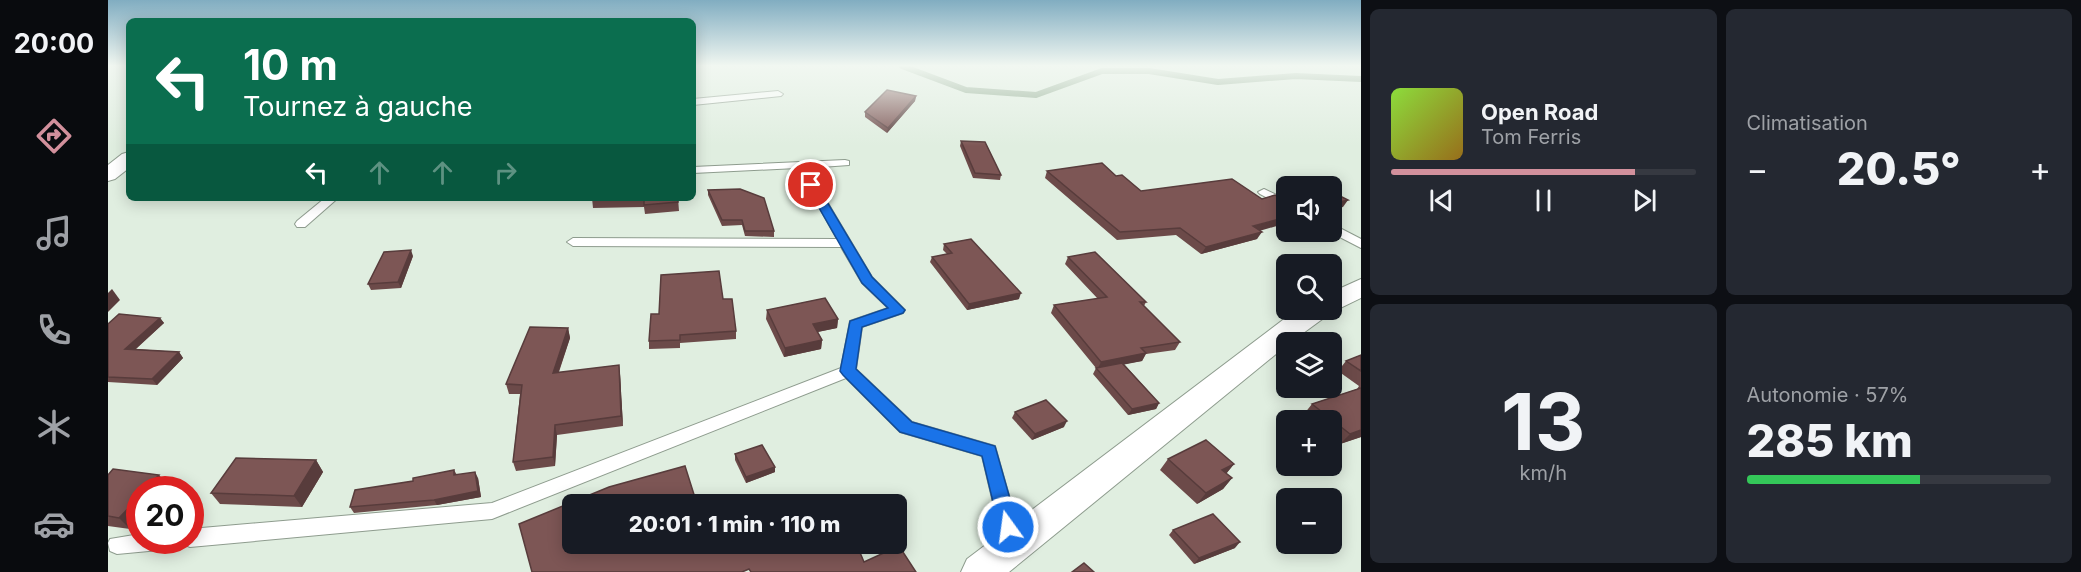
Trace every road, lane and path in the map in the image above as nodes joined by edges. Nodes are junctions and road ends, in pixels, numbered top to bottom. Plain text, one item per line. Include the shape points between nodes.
1 (778, 94) dead end
2 (696, 102) edge
3 (126, 160) edge
4 (845, 163) dead end
5 (800, 165) junction
6 (696, 170) edge
7 (108, 175) edge
8 (1264, 192) dead end
9 (1276, 199) edge
10 (328, 201) edge
11 (301, 224) dead end
12 (1342, 234) edge
13 (573, 242) dead end
14 (845, 243) junction
15 (1361, 244) edge
16 (1361, 287) edge
17 (1342, 297) edge
18 (1303, 320) edge
19 (848, 371) junction
20 (204, 537) edge
21 (126, 544) edge
22 (117, 545) dead end
23 (1013, 546) junction
24 (980, 572) edge

1 - 2 lane
3 - 7 street
4 - 5 lane
5 - 6 lane
5 - 14 lane
8 - 9 lane
10 - 11 lane
12 - 15 lane
13 - 14 lane
14 - 19 lane via 867,280 898,310 855,324
16 - 17 street
18 - 23 street
19 - 20 lane via 492,511
19 - 23 lane via 906,427 989,451
21 - 22 lane
23 - 24 street

